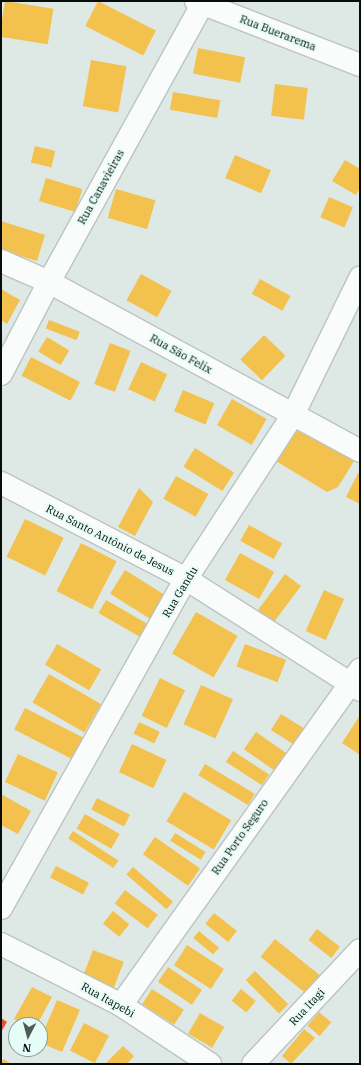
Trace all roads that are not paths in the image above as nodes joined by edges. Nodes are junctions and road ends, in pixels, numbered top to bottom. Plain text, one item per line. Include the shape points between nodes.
1 (201, 2) edge
2 (360, 65) edge
3 (1, 261) edge
4 (360, 278) edge
5 (49, 282) junction
6 (1, 374) edge
7 (293, 415) junction
8 (360, 451) edge
9 (1, 483) edge
10 (186, 579) junction
11 (357, 681) edge
12 (1, 908) edge
13 (1, 944) edge
14 (360, 950) edge
15 (121, 1006) junction
16 (210, 1064) edge
17 (253, 1064) edge

1 - 2 street, Rua Buerarema
1 - 5 street, Rua Canavieiras
3 - 5 street, Rua São Felix
4 - 7 street, Rua Gandu
5 - 6 street, Rua Canavieiras
5 - 7 street, Rua São Felix
7 - 8 street, Rua São Felix
7 - 10 street, Rua Gandu
9 - 10 street, Rua Santo Antônio de Jesus
10 - 11 street, Rua Santo Antônio de Jesus
10 - 12 street, Rua Gandu
11 - 15 street, Rua Porto Seguro
13 - 15 street, Rua Itapebi
14 - 17 street, Rua Itagi
15 - 16 street, Rua Itapebi

